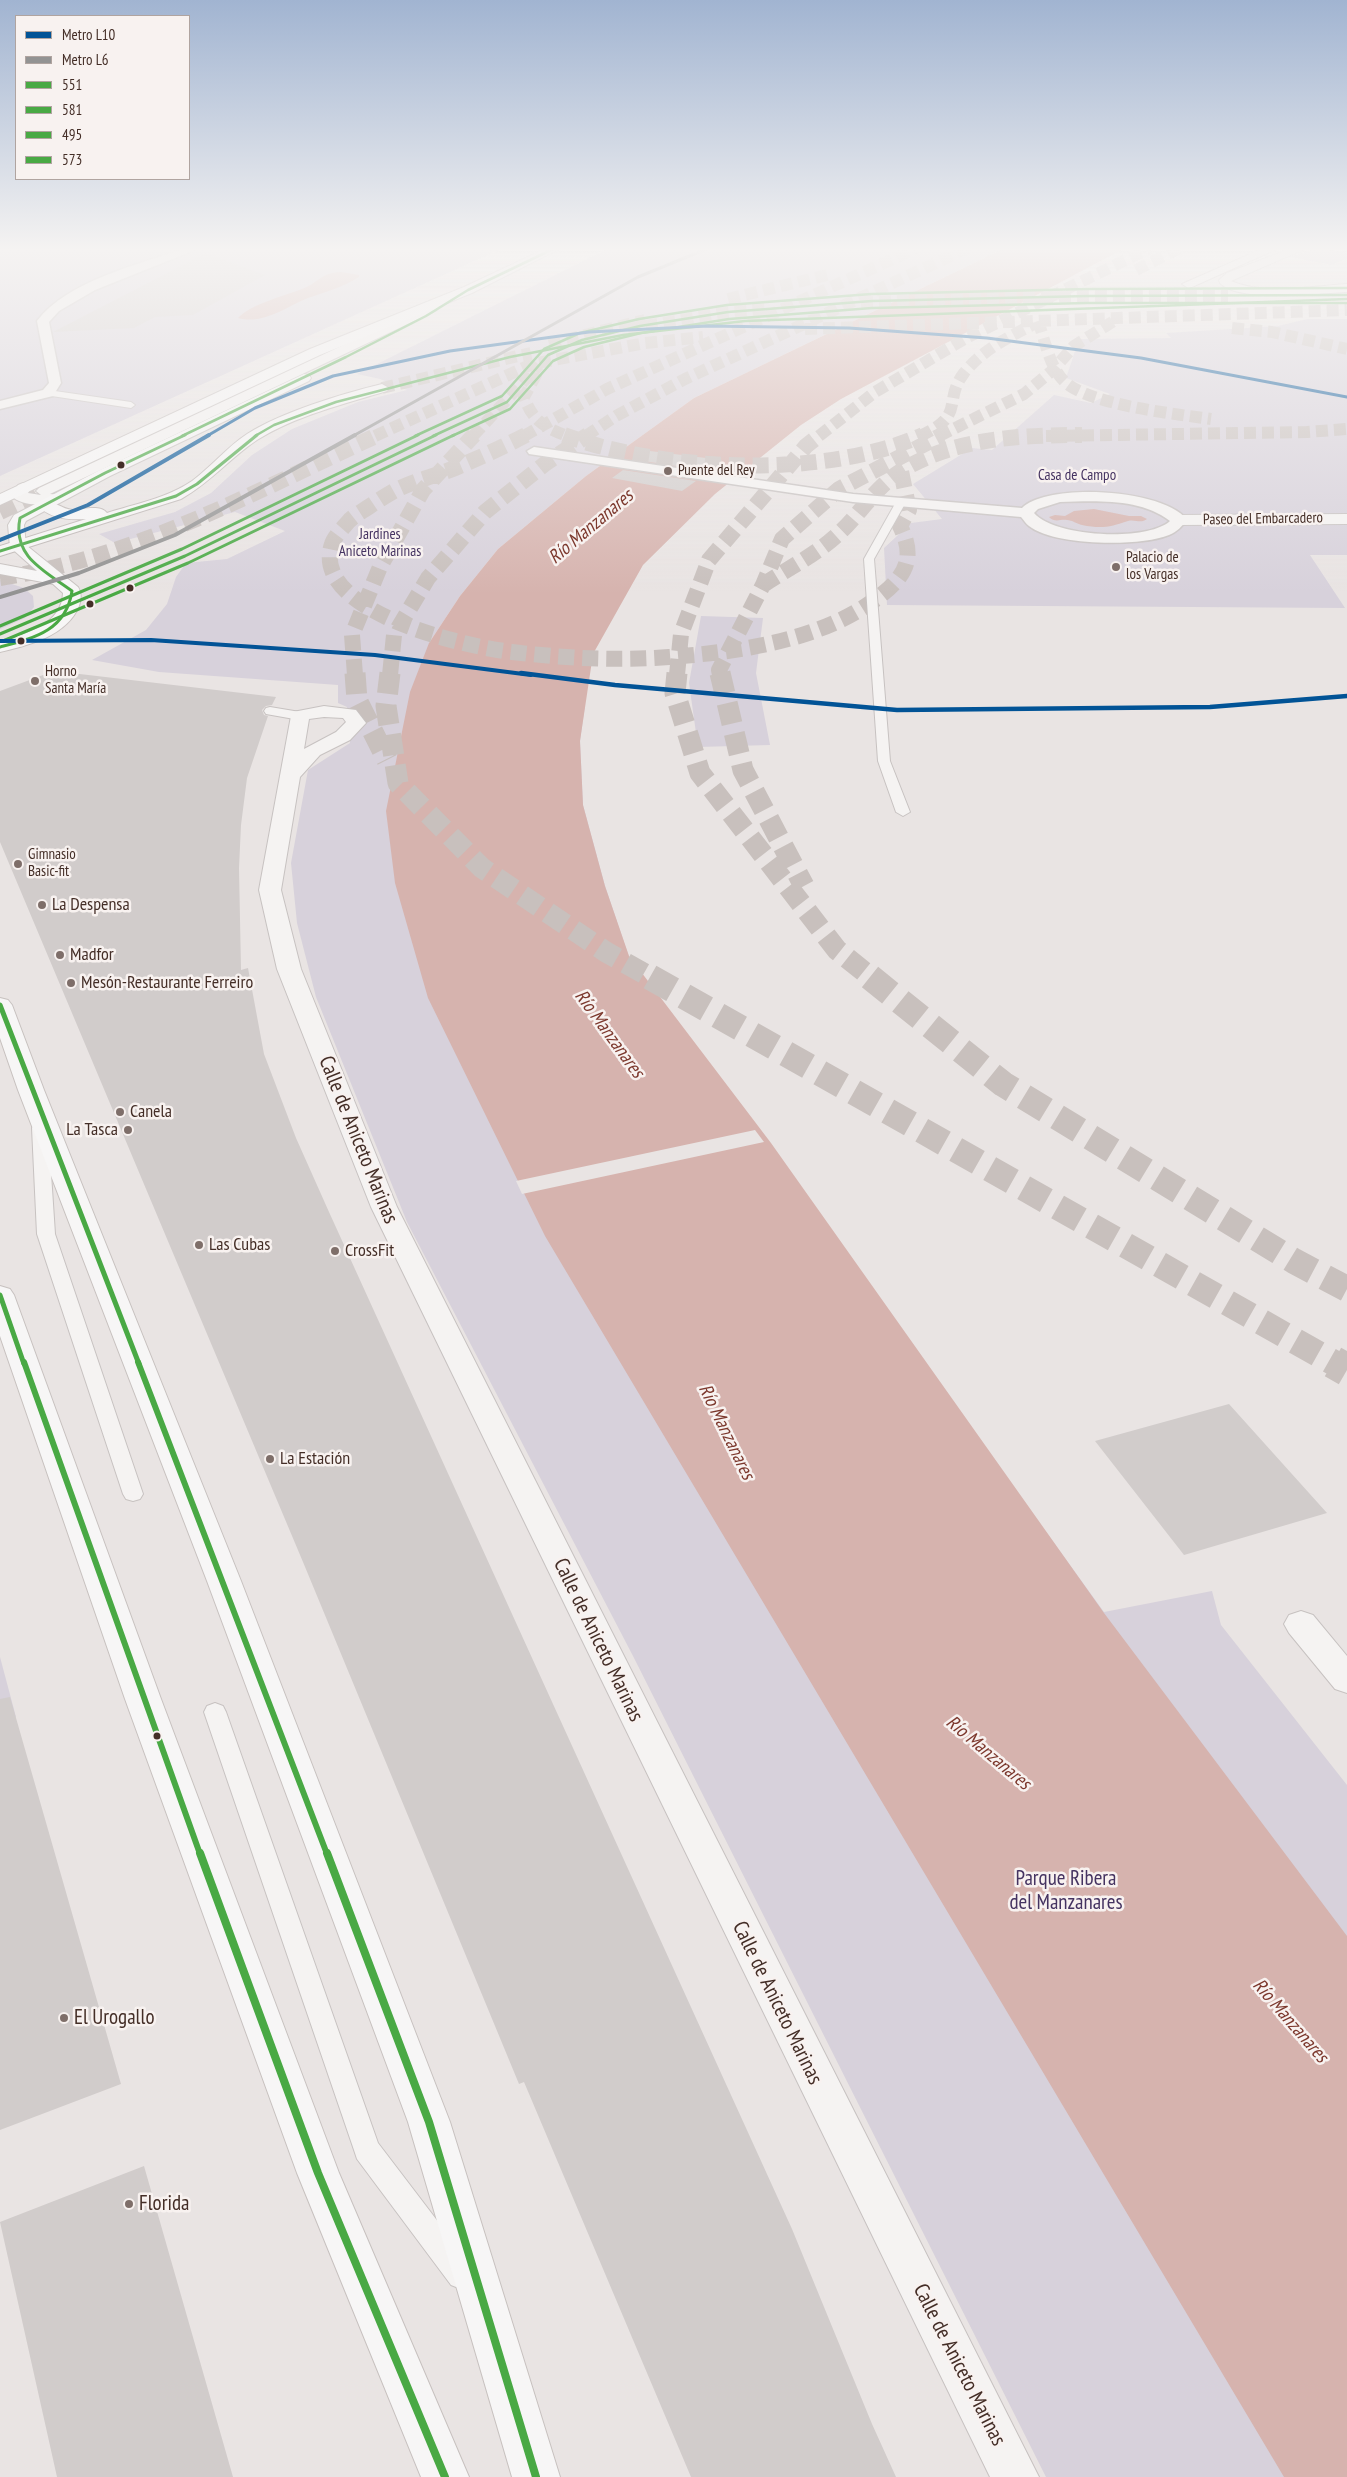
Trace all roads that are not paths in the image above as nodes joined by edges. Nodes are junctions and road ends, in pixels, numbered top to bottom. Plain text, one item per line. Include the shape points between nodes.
1 (52, 364) edge
2 (289, 364) edge
3 (332, 364) edge
4 (382, 388) tunnel mouth
5 (48, 393) junction
6 (0, 405) edge
7 (131, 405) dead end
8 (534, 452) tunnel mouth
9 (23, 488) junction
10 (48, 497) junction
11 (0, 500) edge
12 (901, 502) junction
13 (145, 507) junction
14 (1026, 513) junction
15 (1179, 520) junction
16 (1346, 520) edge
17 (18, 546) junction
18 (0, 551) edge
19 (0, 569) edge
20 (58, 580) junction
21 (0, 647) edge
22 (270, 711) dead end
23 (300, 716) junction
24 (288, 777) junction
25 (903, 812) dead end
26 (2, 1018) edge
27 (39, 1110) junction
28 (0, 1298) edge
29 (133, 1494) dead end
30 (1301, 1624) dead end
31 (1347, 1680) edge
32 (215, 1712) dead end
33 (485, 2308) junction
34 (445, 2477) edge
35 (536, 2477) edge
36 (1015, 2477) edge

1 - 5 street via 55,383
2 - 9 main road
3 - 10 main road
4 - 13 main road via 274,425 251,438 197,484
5 - 6 street
5 - 7 lane
8 - 12 street
9 - 10 street via 19,495 23,498
9 - 11 main road
10 - 13 main road via 51,510 72,514
10 - 17 main road via 20,518 16,526
12 - 14 street
12 - 25 lane via 869,558 884,761
13 - 17 main road
14 - 15 street via 1033,506 1060,498 1112,498 1161,509
14 - 15 street via 1028,520 1040,527 1097,538 1126,538 1162,532
15 - 16 street, Paseo del Embarcadero
17 - 18 main road
17 - 20 main road
19 - 20 main road
20 - 21 main road via 72,591 71,609 45,631
22 - 23 lane
23 - 24 street, Calle de Aniceto Marinas
23 - 24 street via 329,710 348,714 356,723 343,736 313,751
24 - 36 street, Calle de Aniceto Marinas via 270,890 289,969 384,1207 786,2022
26 - 27 main road
27 - 29 lane via 46,1234
27 - 33 main road via 430,2122
28 - 34 main road via 318,2173
30 - 31 street
32 - 33 lane via 367,2150
33 - 35 main road

